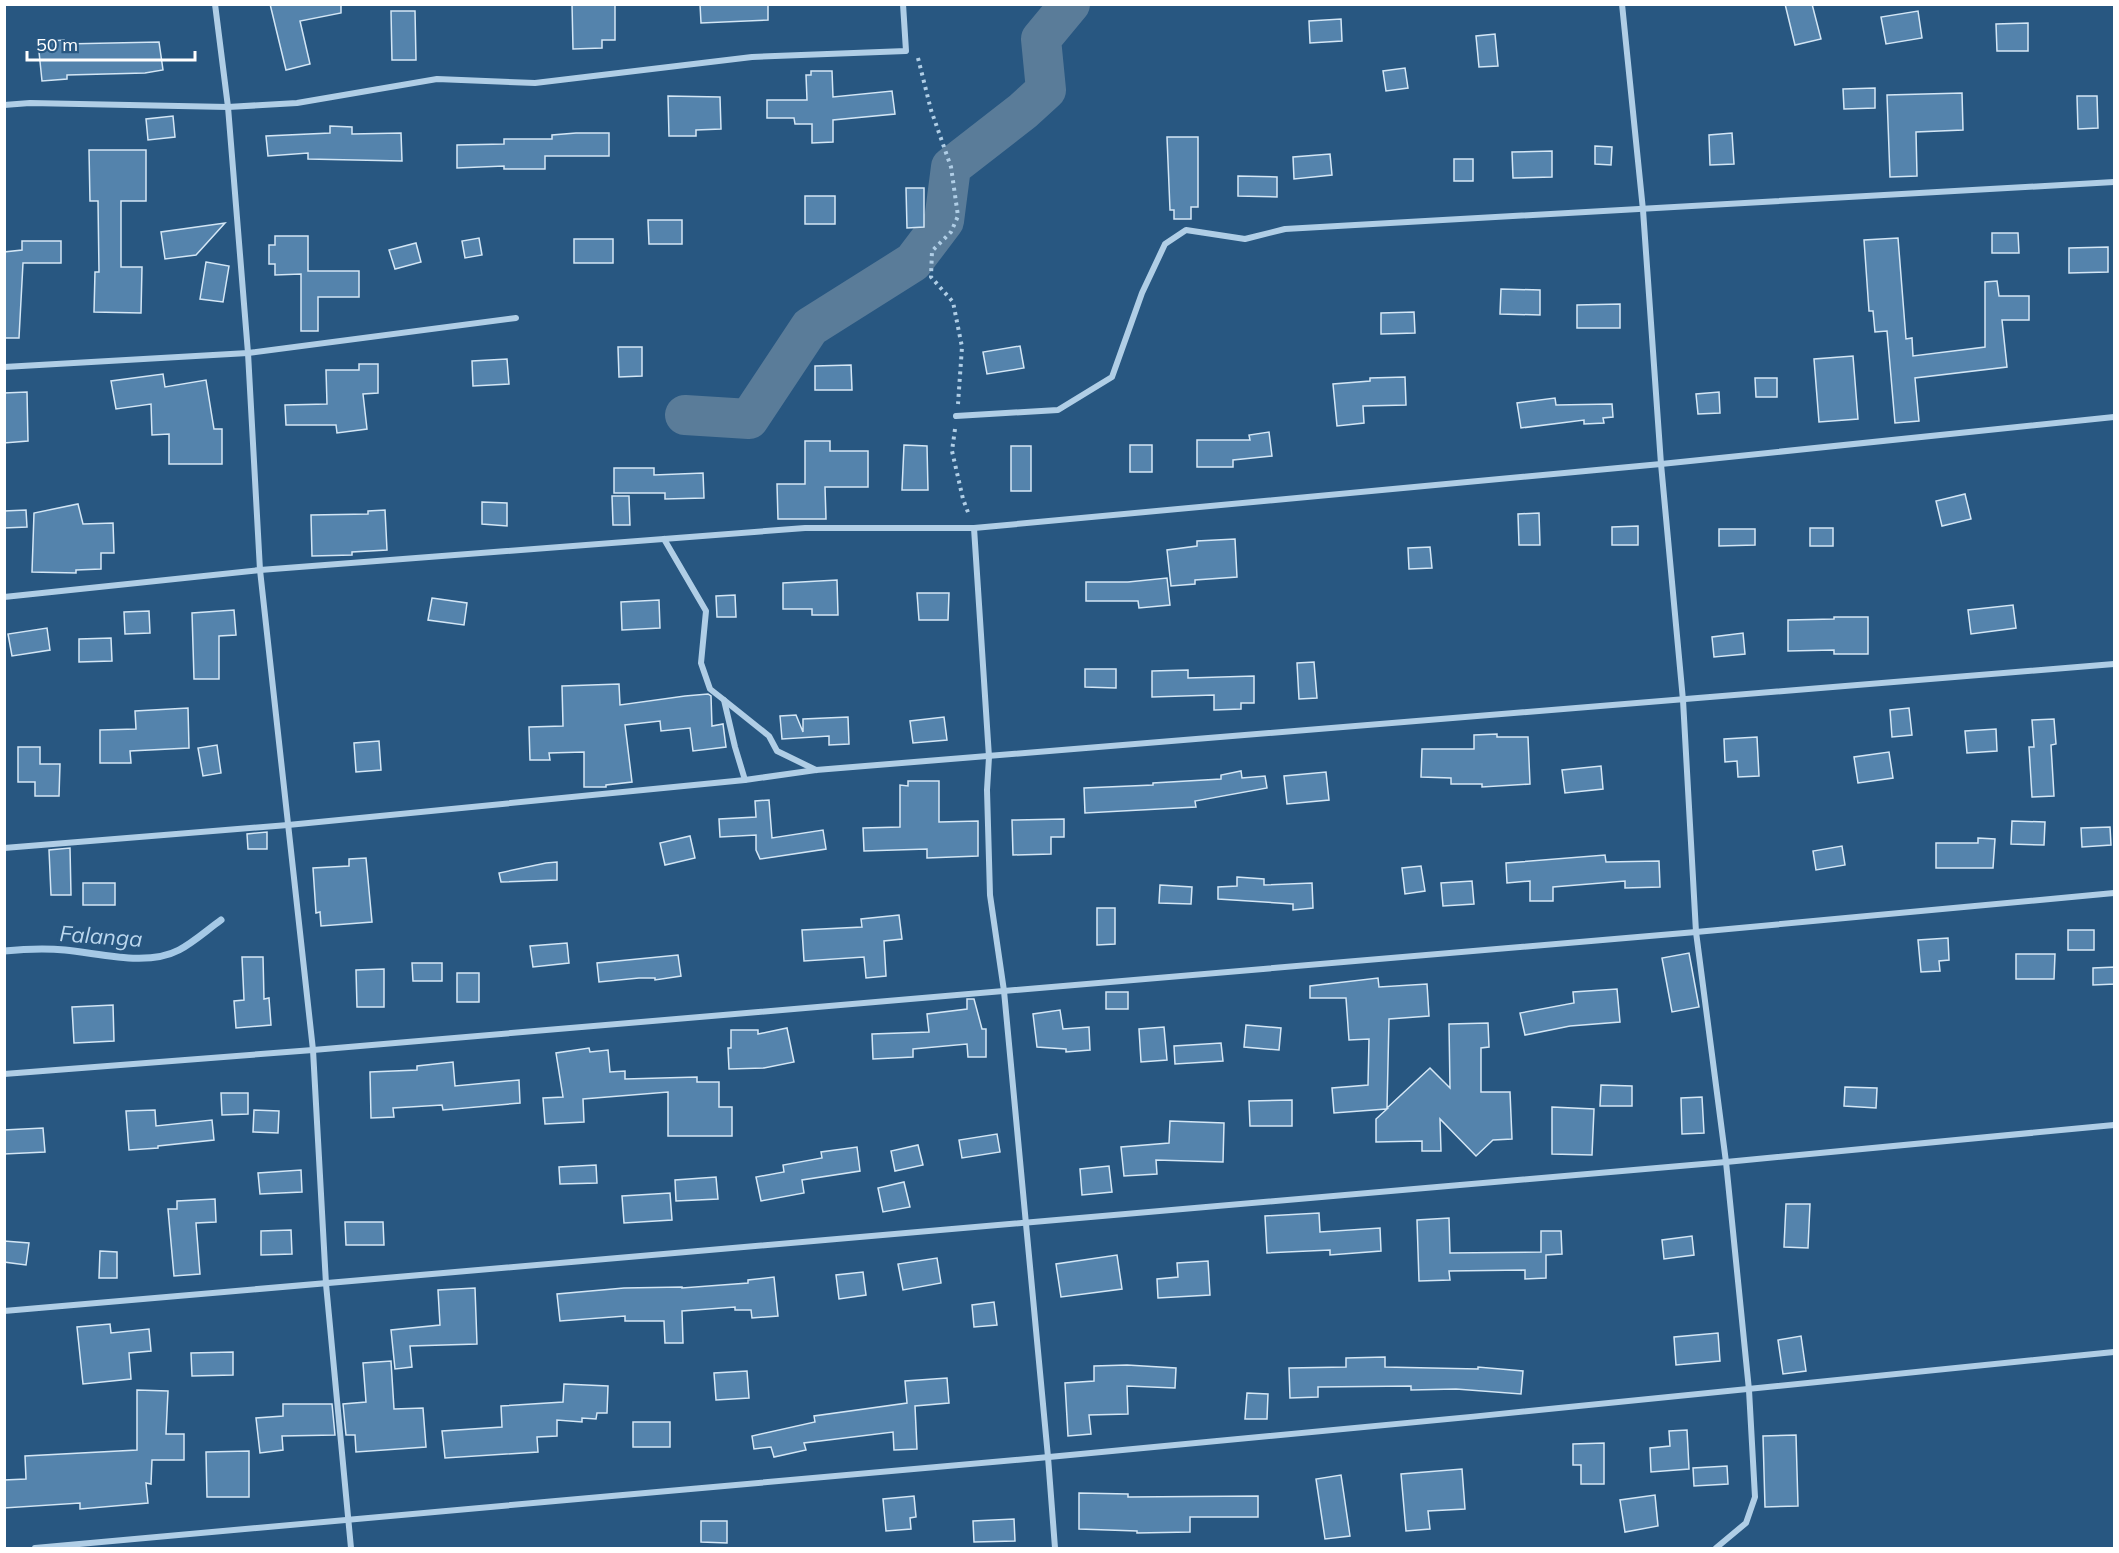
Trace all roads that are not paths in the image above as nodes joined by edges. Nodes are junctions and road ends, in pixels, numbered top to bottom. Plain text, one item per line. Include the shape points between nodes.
1 (215, 4) edge
2 (903, 4) edge
3 (1622, 4) edge
4 (4, 105) edge
5 (228, 107) junction
6 (2115, 182) edge
7 (1643, 210) junction
8 (516, 318) dead end
9 (248, 353) junction
10 (4, 367) edge
11 (956, 416) road end
12 (2115, 417) edge
13 (1661, 464) junction
14 (974, 528) junction
15 (664, 539) junction
16 (260, 570) junction
17 (4, 597) edge
18 (2115, 664) edge
19 (724, 700) junction
20 (1683, 700) junction
21 (989, 757) junction
22 (816, 770) junction
23 (745, 780) junction
24 (288, 825) junction
25 (4, 848) edge
26 (2115, 893) edge
27 (1696, 932) junction
28 (1004, 991) junction
29 (313, 1050) junction
30 (4, 1074) edge
31 (2115, 1125) edge
32 (1726, 1162) junction
33 (1026, 1223) junction
34 (326, 1284) junction
35 (4, 1311) edge
36 (2115, 1352) edge
37 (1749, 1390) junction
38 (1048, 1457) junction
39 (347, 1519) junction
40 (35, 1548) edge
41 (351, 1548) edge
42 (1055, 1548) edge
43 (1716, 1548) edge

1 - 5 street
2 - 5 street via 906,51 752,57 536,83 438,79 297,103
3 - 7 street
4 - 5 street
5 - 9 street
6 - 7 street
7 - 11 street via 1285,229 1245,239 1186,230 1165,244 1142,293 1112,377 1058,410
7 - 13 street
8 - 9 street
9 - 10 street
9 - 16 street
12 - 13 street
13 - 14 street
13 - 20 street
14 - 15 street via 805,528
14 - 21 street
15 - 16 street
15 - 19 street via 706,611 701,663 710,689
16 - 17 street
16 - 24 street
18 - 20 street
19 - 22 street via 769,736 777,751
19 - 23 street
20 - 21 street
20 - 27 street
21 - 22 street
21 - 28 street via 990,895
22 - 23 street
23 - 24 street
24 - 25 street
24 - 29 street
26 - 27 street
27 - 28 street
27 - 32 street
28 - 29 street
28 - 33 street
29 - 30 street
29 - 34 street
31 - 32 street
32 - 33 street
32 - 37 street
33 - 34 street
33 - 38 street
34 - 35 street
34 - 39 street
36 - 37 street
37 - 38 street
37 - 43 street via 1755,1497 1746,1523
38 - 39 street
38 - 42 street
39 - 40 street
39 - 41 street

